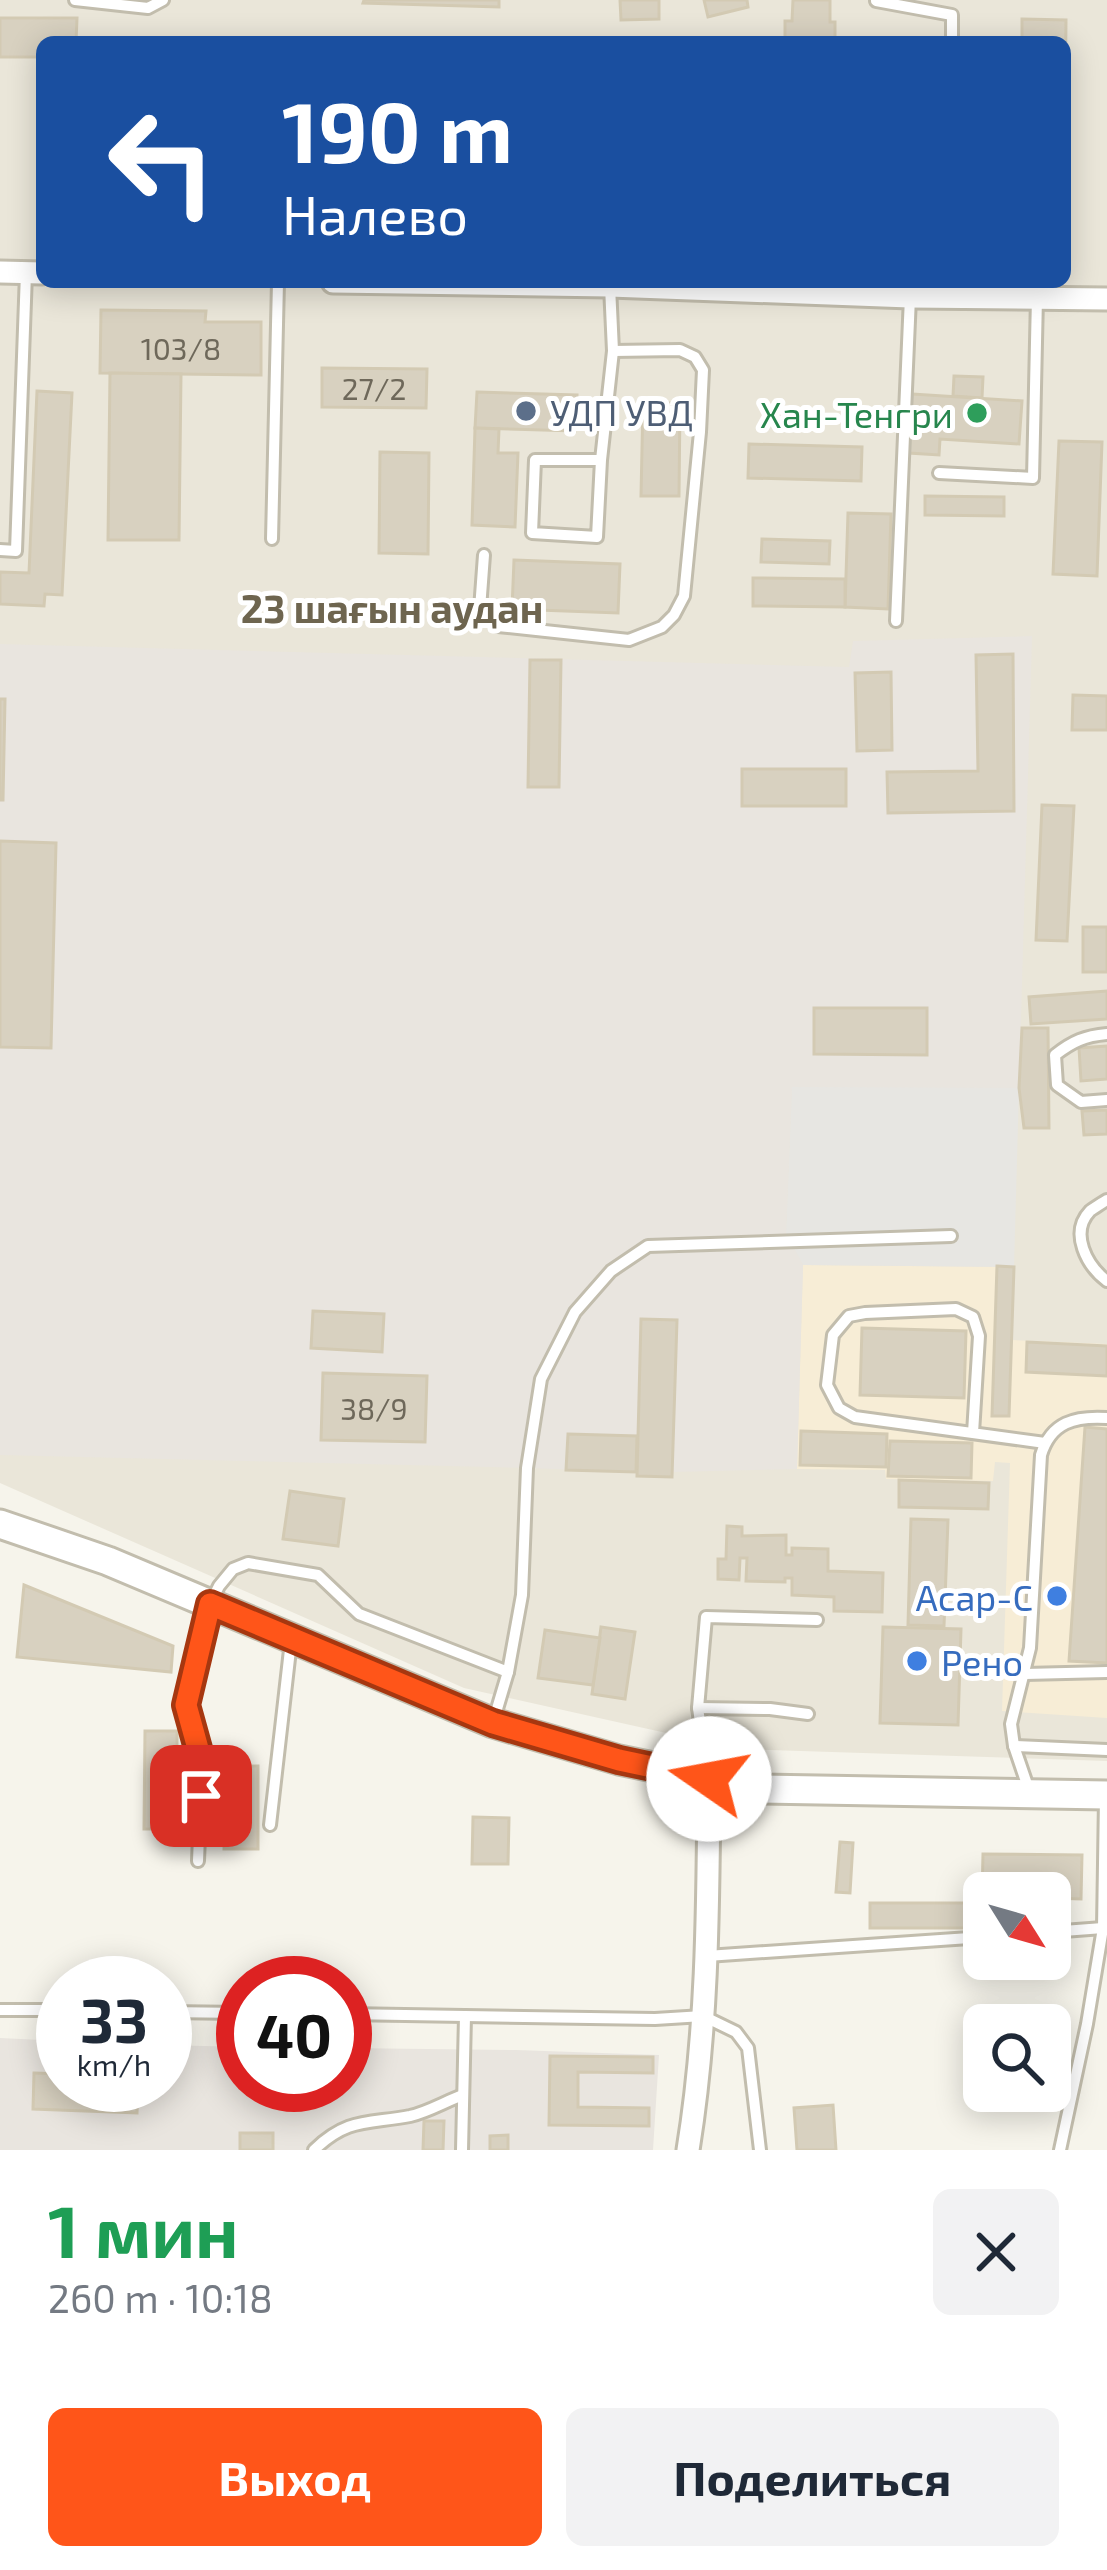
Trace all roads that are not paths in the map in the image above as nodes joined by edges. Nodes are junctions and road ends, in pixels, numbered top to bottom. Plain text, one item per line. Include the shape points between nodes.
1 (75, 0) edge
2 (163, 0) edge
3 (876, 1) edge
4 (952, 36) edge
5 (36, 269) edge
6 (0, 272) edge
7 (37, 288) edge
8 (278, 288) edge
9 (610, 288) edge
10 (665, 288) edge
11 (951, 290) edge
12 (986, 290) edge
13 (910, 297) junction
14 (1037, 298) junction
15 (1107, 299) edge
16 (614, 351) junction
17 (601, 460) junction
18 (939, 473) dead end
19 (272, 538) dead end
20 (0, 550) edge
21 (484, 555) dead end
22 (896, 621) dead end
23 (1107, 1034) edge
24 (1107, 1100) edge
25 (1107, 1200) edge
26 (950, 1236) dead end
27 (1107, 1281) edge
28 (1107, 1418) edge
29 (973, 1433) junction
30 (1045, 1443) junction
31 (0, 1524) edge
32 (210, 1604) junction
33 (817, 1620) dead end
34 (291, 1638) junction
35 (508, 1672) junction
36 (1107, 1672) edge
37 (1025, 1674) junction
38 (698, 1708) junction
39 (808, 1714) dead end
40 (493, 1723) junction
41 (1014, 1746) junction
42 (1107, 1750) edge
43 (709, 1779) junction
44 (1030, 1794) junction
45 (1106, 1795) edge
46 (270, 1825) dead end
47 (198, 1861) dead end
48 (1103, 1928) junction
49 (1071, 1930) edge
50 (963, 1938) edge
51 (707, 1956) junction
52 (0, 2010) edge
53 (36, 2010) edge
54 (372, 2014) edge
55 (465, 2016) junction
56 (703, 2016) junction
57 (463, 2095) junction
58 (314, 2150) edge
59 (462, 2150) edge
60 (688, 2150) edge
61 (760, 2150) edge
62 (1060, 2150) edge

1 - 2 lane via 148,8
3 - 4 lane via 952,15
5 - 6 street
7 - 20 lane via 16,550
8 - 19 lane
9 - 16 lane
10 - 13 street
11 - 12 street
11 - 13 street
12 - 14 street
13 - 22 lane
14 - 15 street
14 - 18 lane via 1033,478
16 - 17 lane
16 - 21 lane via 680,350 703,370 684,596 674,615 629,640 498,626 480,609
17 - 17 lane via 597,537 532,533 535,460
23 - 24 lane via 1055,1054 1057,1085 1082,1102
25 - 27 lane via 1090,1210 1081,1237 1094,1271
26 - 35 lane via 648,1246 611,1271 575,1312 541,1378
28 - 30 lane via 1079,1417
29 - 29 lane via 839,1408 827,1385 840,1324 865,1313 956,1309 973,1317
29 - 30 lane
30 - 37 lane
31 - 32 street
32 - 34 street
32 - 35 lane via 233,1569 248,1563 318,1574 359,1614
32 - 47 lane via 186,1705 202,1763
33 - 38 lane via 706,1617
34 - 40 street
34 - 46 lane
35 - 40 lane
36 - 37 lane
37 - 41 lane via 1013,1711
38 - 39 lane
38 - 43 lane
40 - 43 street
41 - 42 lane
41 - 44 lane
43 - 44 street via 760,1789
43 - 51 street
44 - 45 street
45 - 48 lane
48 - 49 lane
48 - 62 lane
50 - 51 lane
51 - 56 street
52 - 53 lane
54 - 55 lane
55 - 56 lane
55 - 57 lane
56 - 60 street
56 - 61 lane via 736,2032 748,2048
57 - 58 lane via 414,2116 365,2120
57 - 59 lane

